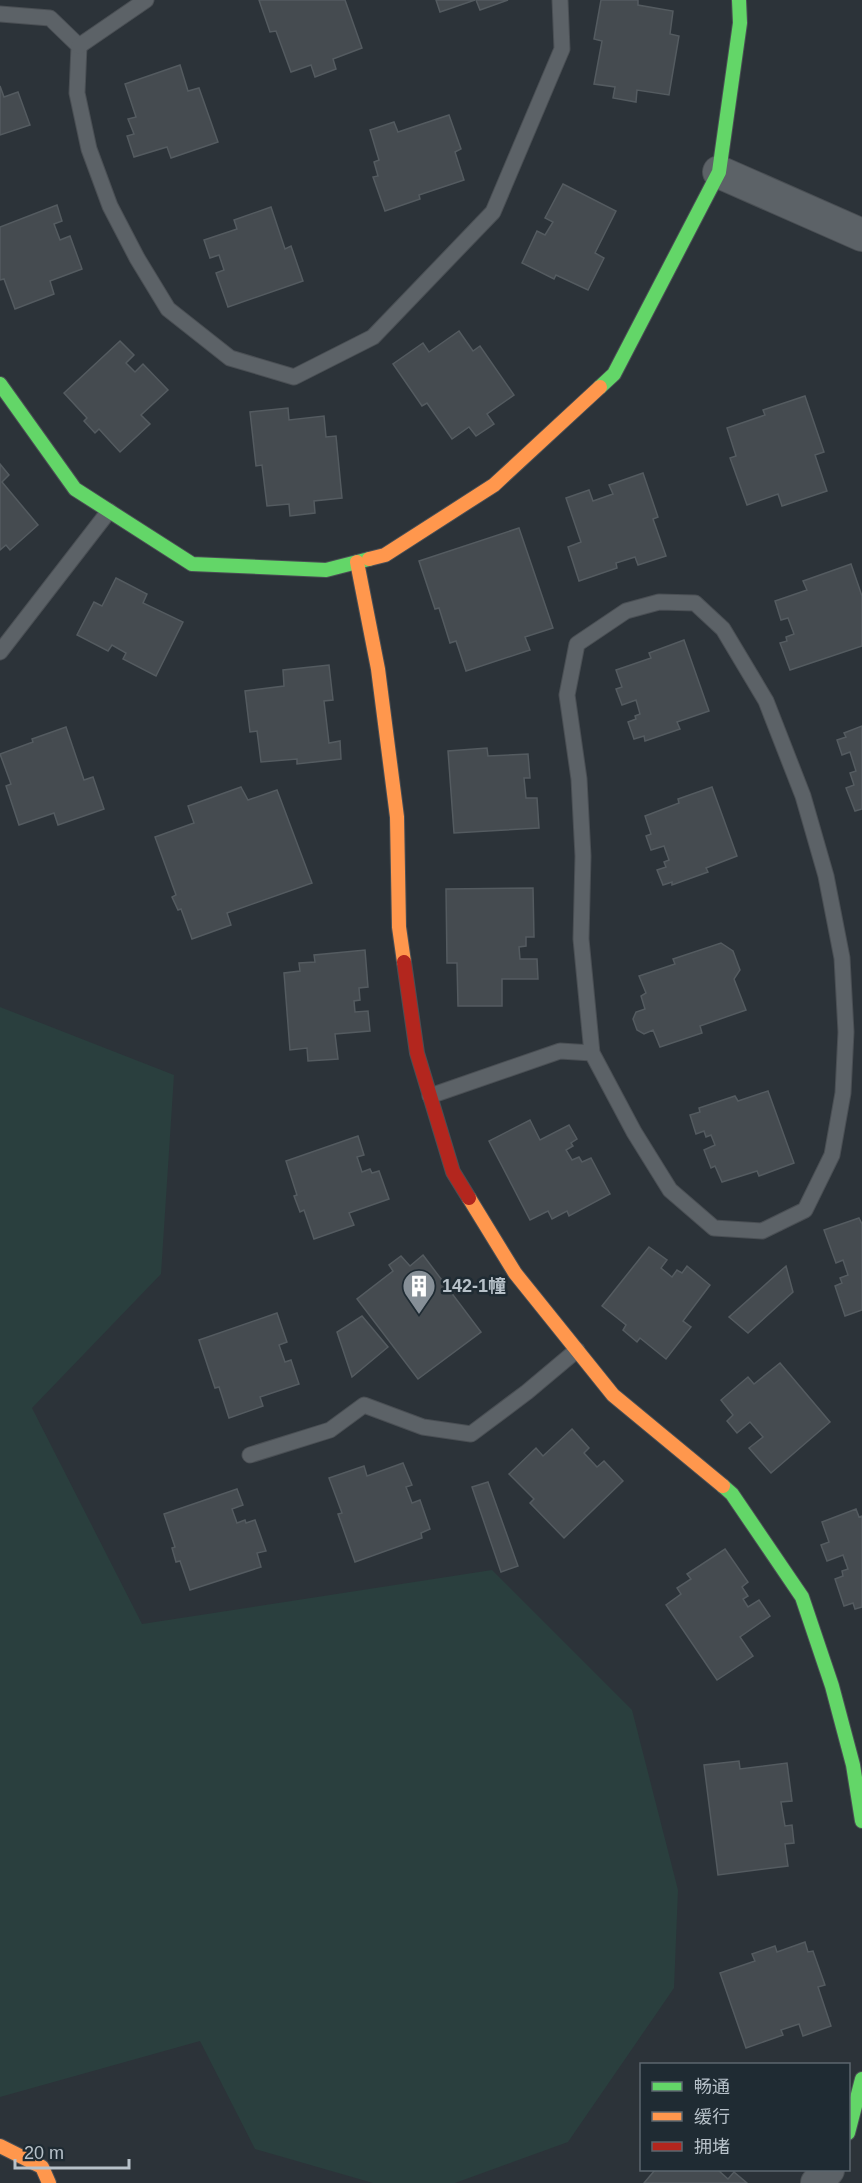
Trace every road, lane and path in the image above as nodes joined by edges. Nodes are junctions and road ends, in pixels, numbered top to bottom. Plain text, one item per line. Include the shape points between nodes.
1 (146, 0) edge
2 (560, 0) edge
3 (739, 0) edge
4 (0, 14) edge
5 (79, 46) junction
6 (719, 171) junction
7 (862, 235) edge
8 (0, 384) edge
9 (109, 511) junction
10 (357, 562) junction
11 (0, 652) edge
12 (592, 1053) junction
13 (429, 1096) junction
14 (577, 1350) junction
15 (250, 1455) dead end
16 (862, 1821) edge
17 (862, 2079) edge
18 (850, 2129) edge
19 (0, 2146) edge
20 (826, 2171) edge
21 (49, 2183) edge
22 (817, 2183) edge

1 - 5 lane
2 - 5 lane via 562,49 494,212 373,337 294,377 230,358 168,309 110,206 89,149 77,93
3 - 6 street via 740,23
4 - 5 lane via 50,18
6 - 7 street
6 - 10 street via 614,374 494,485 385,555
8 - 9 street via 75,489
9 - 10 street via 192,564 326,570
9 - 11 lane
10 - 13 street via 378,669 397,817 399,927 417,1053
12 - 12 lane via 670,1190 714,1228 762,1231 805,1210 831,1155 843,1094 846,1032 842,958 826,876 803,796 766,701 723,629 695,603 659,602 626,611 577,644 567,695 579,779 584,856 581,939
12 - 13 lane via 560,1051
13 - 14 street via 453,1172 515,1273
14 - 15 lane via 471,1434 423,1427 364,1406 330,1430
14 - 16 street via 613,1395 732,1494 802,1598 854,1764
17 - 18 street
19 - 21 street via 42,2168
20 - 22 street

